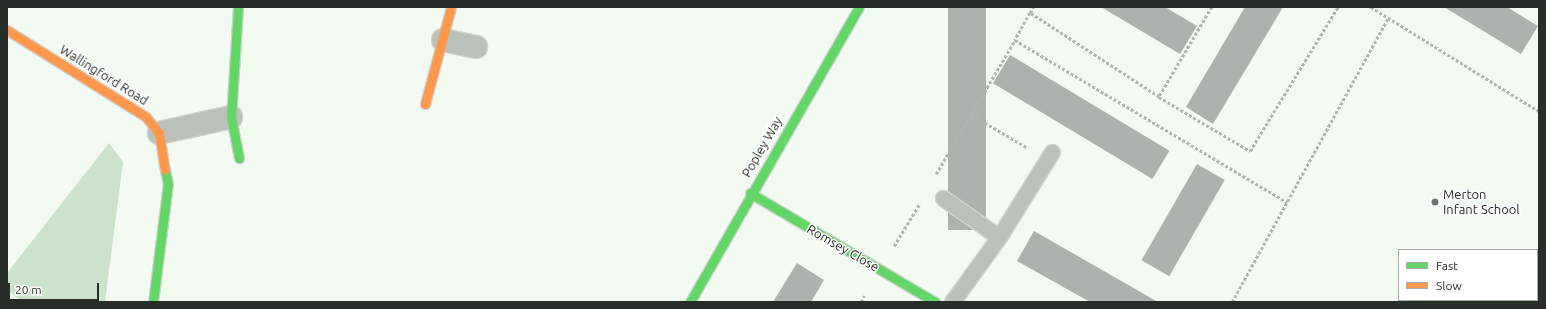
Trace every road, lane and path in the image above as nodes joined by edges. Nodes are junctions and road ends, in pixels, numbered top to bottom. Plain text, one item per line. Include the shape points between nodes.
1 (238, 7) edge
2 (451, 7) edge
3 (859, 7) edge
4 (1033, 7) edge
5 (1212, 7) edge
6 (1338, 7) edge
7 (1371, 7) edge
8 (1030, 14) junction
9 (1389, 17) junction
10 (7, 30) edge
11 (443, 40) junction
12 (1015, 40) junction
13 (476, 47) dead end
14 (1158, 97) junction
15 (425, 104) dead end
16 (1539, 111) edge
17 (972, 115) junction
18 (231, 117) junction
19 (159, 133) junction
20 (1049, 155) joint
21 (240, 158) dead end
22 (935, 177) dead end
23 (750, 193) junction
24 (923, 197) dead end
25 (943, 198) dead end
26 (1287, 202) junction
27 (999, 237) junction
28 (894, 246) dead end
29 (864, 296) dead end
30 (153, 302) edge
31 (690, 302) edge
32 (860, 302) edge
33 (935, 302) edge
34 (952, 302) edge
35 (1232, 302) edge

1 - 18 street
2 - 11 street
3 - 23 street, Popley Way
4 - 8 path
5 - 14 path
6 - 14 path via 1250,151
7 - 9 path
8 - 12 path
8 - 14 path
9 - 16 path
9 - 26 path
10 - 19 street, Wallingford Road via 146,117
11 - 13 street
11 - 15 street
12 - 17 path
12 - 26 path
17 - 20 path
17 - 22 path
18 - 19 street
18 - 21 street
19 - 30 street, Wallingford Road via 168,184
20 - 27 lane
23 - 31 street, Popley Way
23 - 33 street, Romsey Close
24 - 28 path
25 - 27 lane
26 - 35 path
27 - 34 lane
29 - 32 path

